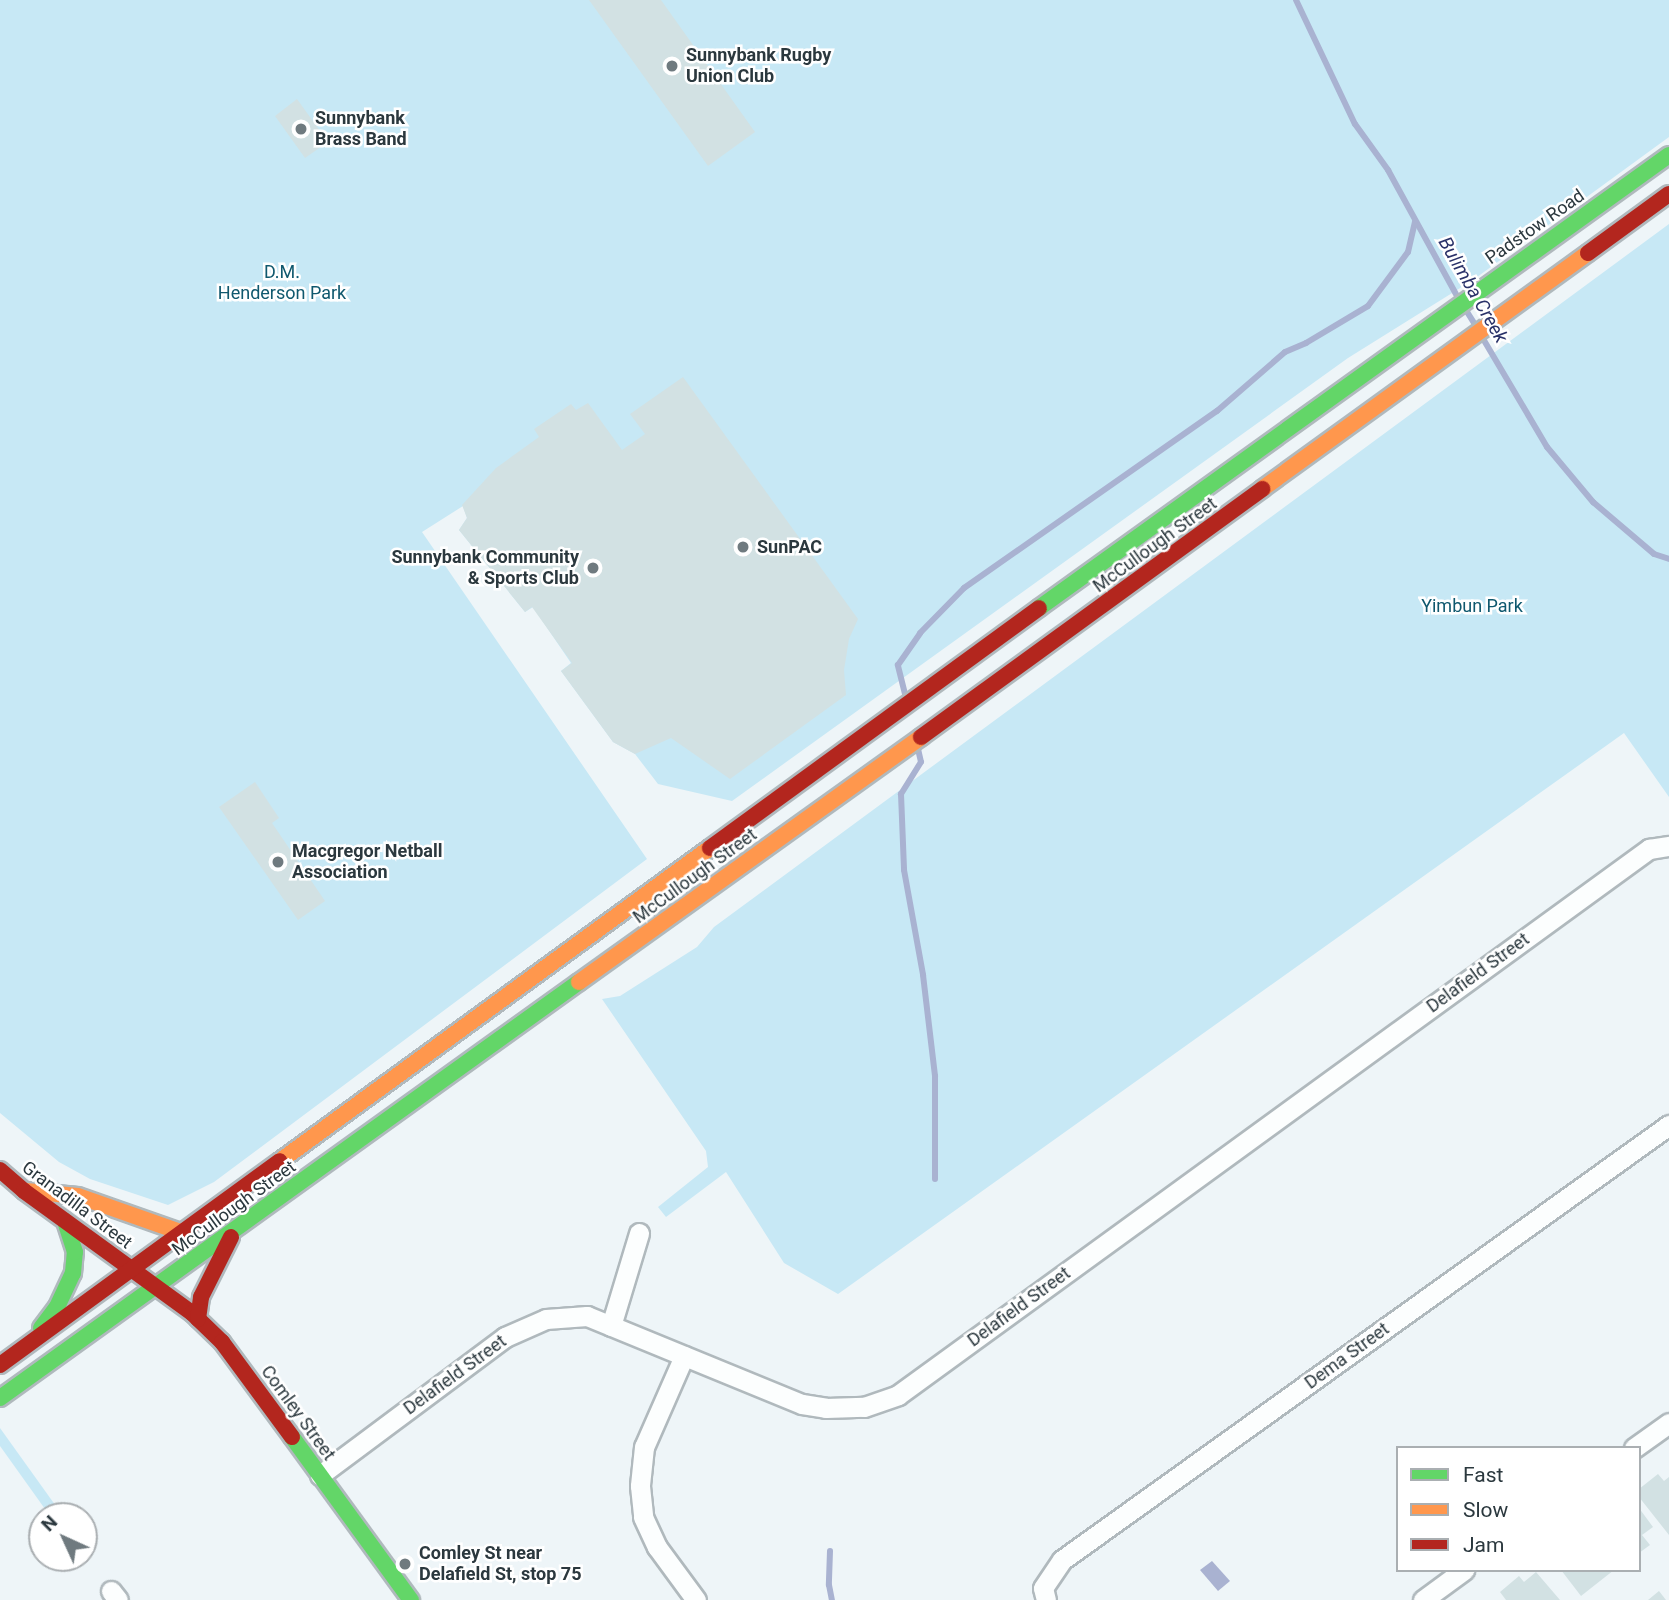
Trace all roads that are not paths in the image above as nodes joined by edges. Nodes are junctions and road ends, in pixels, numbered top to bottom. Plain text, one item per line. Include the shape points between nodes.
1 (1669, 155) edge
2 (1669, 194) edge
3 (1389, 354) joint
4 (1669, 846) edge
5 (1669, 1125) edge
6 (0, 1170) edge
7 (24, 1191) junction
8 (65, 1221) junction
9 (235, 1231) junction
10 (183, 1233) junction
11 (639, 1233) dead end
12 (132, 1270) junction
13 (156, 1287) junction
14 (198, 1319) junction
15 (611, 1326) junction
16 (30, 1343) junction
17 (684, 1356) junction
18 (0, 1365) edge
19 (0, 1398) edge
20 (1669, 1423) edge
21 (1637, 1446) edge
22 (320, 1475) junction
23 (1461, 1572) edge
24 (411, 1600) edge
25 (696, 1600) edge
26 (1046, 1600) edge
27 (1423, 1600) edge

1 - 3 main road, Padstow Road
2 - 9 main road, McCullough Street
3 - 10 main road, McCullough Street
4 - 17 street, Delafield Street via 1649,849 898,1395 864,1407 802,1404
5 - 26 street, Dema Street via 1062,1560 1043,1588
6 - 7 main road, Granadilla Street
7 - 8 main road, Granadilla Street
7 - 10 main road via 78,1196
8 - 12 main road, Granadilla Street
8 - 16 main road via 75,1252 73,1273 57,1307
9 - 13 main road, McCullough Street
9 - 14 main road via 201,1297
10 - 12 main road, McCullough Street
11 - 15 street
12 - 13 main road, Comley Street
12 - 16 main road, McCullough Street
13 - 14 main road, Comley Street
13 - 19 main road, McCullough Street
14 - 22 main road, Comley Street via 222,1342
15 - 17 street, Delafield Street
15 - 22 street, Delafield Street via 587,1316 546,1319 505,1337
16 - 18 main road, McCullough Street
17 - 25 street via 644,1447 640,1486 643,1517 657,1547
20 - 21 street
22 - 24 main road, Comley Street
23 - 27 street

